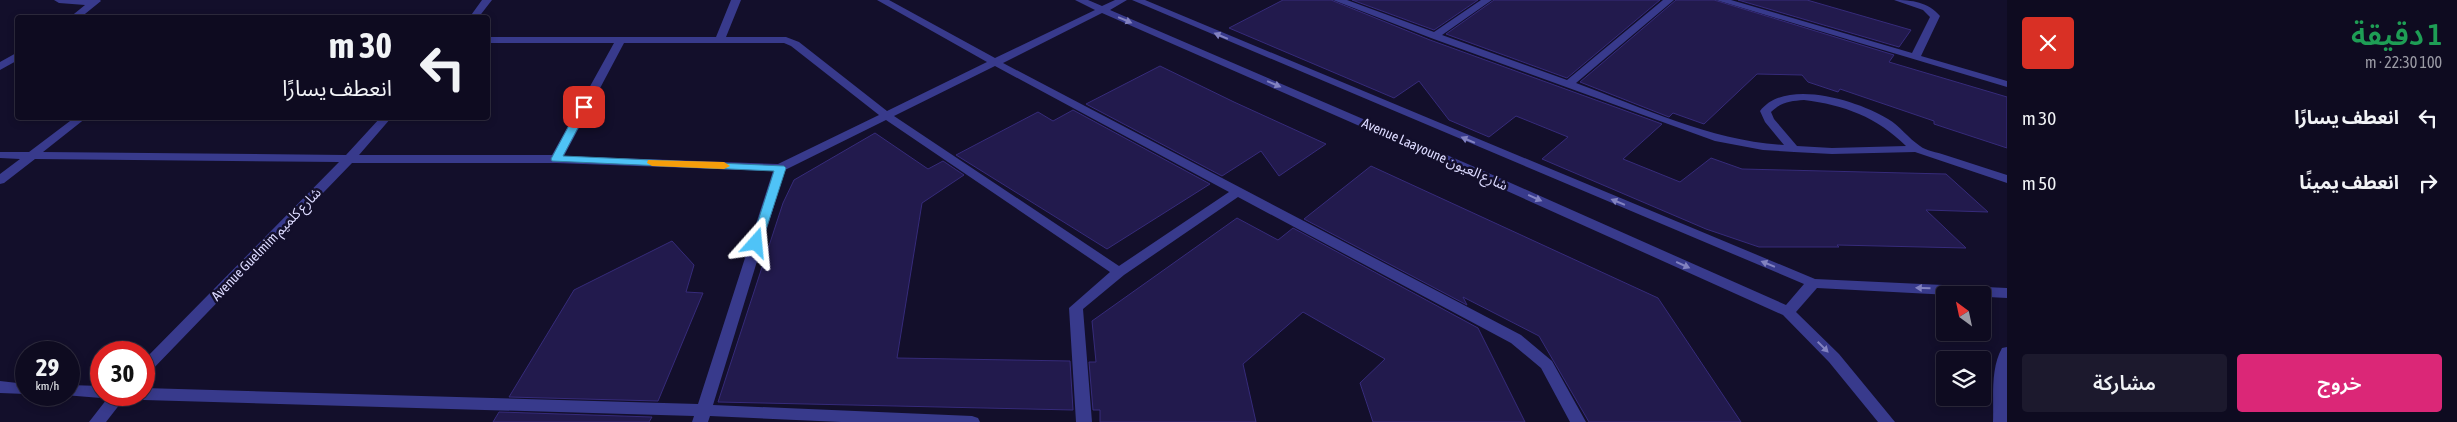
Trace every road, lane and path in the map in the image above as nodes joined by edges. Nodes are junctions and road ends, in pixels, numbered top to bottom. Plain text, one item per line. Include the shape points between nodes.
1 (60, 0) edge
2 (487, 0) edge
3 (736, 0) edge
4 (882, 0) edge
5 (1080, 0) edge
6 (1122, 0) edge
7 (1137, 0) edge
8 (1338, 0) edge
9 (1488, 0) edge
10 (1669, 0) edge
11 (1720, 0) edge
12 (1899, 0) edge
13 (96, 1) edge
14 (1101, 10) junction
15 (77, 15) edge
16 (475, 15) edge
17 (1434, 36) junction
18 (721, 38) junction
19 (621, 39) junction
20 (490, 40) edge
21 (1916, 56) junction
22 (15, 57) edge
23 (994, 62) junction
24 (0, 67) edge
25 (2007, 84) edge
26 (1568, 85) junction
27 (885, 115) junction
28 (77, 120) edge
29 (384, 120) edge
30 (1794, 149) junction
31 (1916, 149) junction
32 (0, 155) edge
33 (32, 155) junction
34 (349, 159) junction
35 (556, 159) junction
36 (780, 168) junction
37 (2007, 179) edge
38 (0, 180) edge
39 (1239, 191) junction
40 (1118, 272) junction
41 (1813, 283) junction
42 (2007, 293) edge
43 (1788, 312) junction
44 (2007, 352) edge
45 (155, 358) edge
46 (0, 387) edge
47 (15, 388) edge
48 (155, 394) edge
49 (110, 406) edge
50 (701, 416) edge
51 (97, 422) edge
52 (972, 422) edge
53 (1084, 422) edge
54 (1578, 422) edge
55 (1887, 422) edge
56 (2001, 422) edge

1 - 13 street
2 - 16 street
3 - 18 street
4 - 23 street
5 - 14 street, Avenue Laayoune شارع العيون
6 - 14 street
41 -> 7 street, Avenue Laayoune شارع العيون
8 - 17 street
9 - 17 street
10 - 26 street
11 - 21 street
12 - 21 street via 1926,8 1935,16
13 - 15 street
14 - 23 street
14 -> 43 street, Avenue Laayoune شارع العيون via 1473,170
17 - 26 street
18 - 19 street
18 - 27 street via 776,38 795,44
19 - 20 street
19 - 35 street
21 - 25 street
22 - 24 street
23 - 27 street
23 - 39 street
26 - 30 street via 1719,139
27 - 36 street
27 - 40 street
28 - 33 street
29 - 34 street, Avenue Guelmim شارع كلميم
30 - 31 street via 1855,152
30 - 31 street via 1765,111 1777,100 1807,98 1862,110 1889,125
31 - 37 street
32 - 33 street
33 - 34 street
33 - 38 street
34 - 35 street
34 - 45 street, Avenue Guelmim شارع كلميم
35 - 36 street
36 - 50 street
39 - 40 street
39 - 54 street via 1516,339 1547,365
40 - 53 street via 1076,308
42 -> 41 street, Avenue Laayoune شارع العيون
41 - 43 street
43 -> 55 street, Avenue Laayoune شارع العيون via 1834,358
44 - 56 street via 2002,374
46 - 47 street
48 - 50 street
49 - 51 street
50 - 52 street

